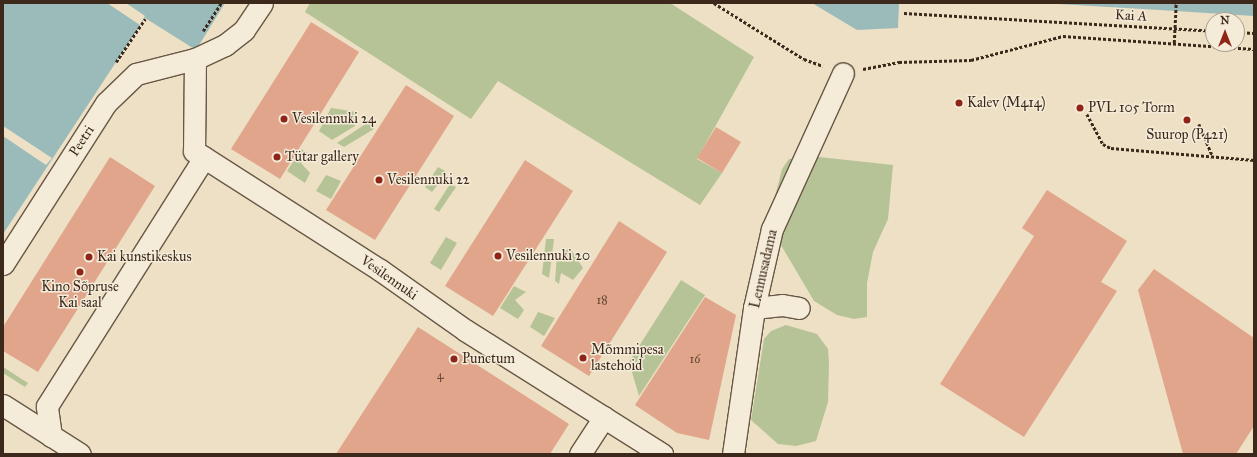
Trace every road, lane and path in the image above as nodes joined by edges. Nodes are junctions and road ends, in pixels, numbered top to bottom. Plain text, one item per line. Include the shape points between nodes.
1 (221, 3) edge
2 (262, 3) edge
3 (714, 3) edge
4 (1176, 3) edge
5 (904, 13) dead end
6 (1205, 31) edge
7 (198, 38) dead end
8 (1174, 43) junction
9 (1254, 49) edge
10 (195, 59) junction
11 (843, 73) junction
12 (1086, 114) dead end
13 (1199, 124) dead end
14 (1213, 157) junction
15 (204, 158) junction
16 (1254, 160) edge
17 (3, 264) edge
18 (754, 308) junction
19 (799, 308) dead end
20 (3, 405) edge
21 (604, 417) junction
22 (51, 436) junction
23 (80, 454) edge
24 (580, 454) edge
25 (662, 454) edge
26 (733, 454) edge

1 - 7 path
2 - 10 street, Peetri via 239,34 225,45
3 - 11 path via 804,59
4 - 8 path
5 - 6 path, Kai A
8 - 9 path
8 - 11 path via 1063,36 971,60 899,62
10 - 15 street, Vesilennuki via 194,151
10 - 17 street, Peetri via 136,74 106,104
11 - 18 street, Lennusadama via 772,229
12 - 14 path via 1103,144 1111,148
13 - 14 path
14 - 16 path
15 - 21 street, Vesilennuki
15 - 22 street via 47,406
18 - 19 street via 782,305
18 - 26 street, Lennusadama
20 - 22 street
21 - 24 street
21 - 25 street, Vesilennuki
22 - 23 street

